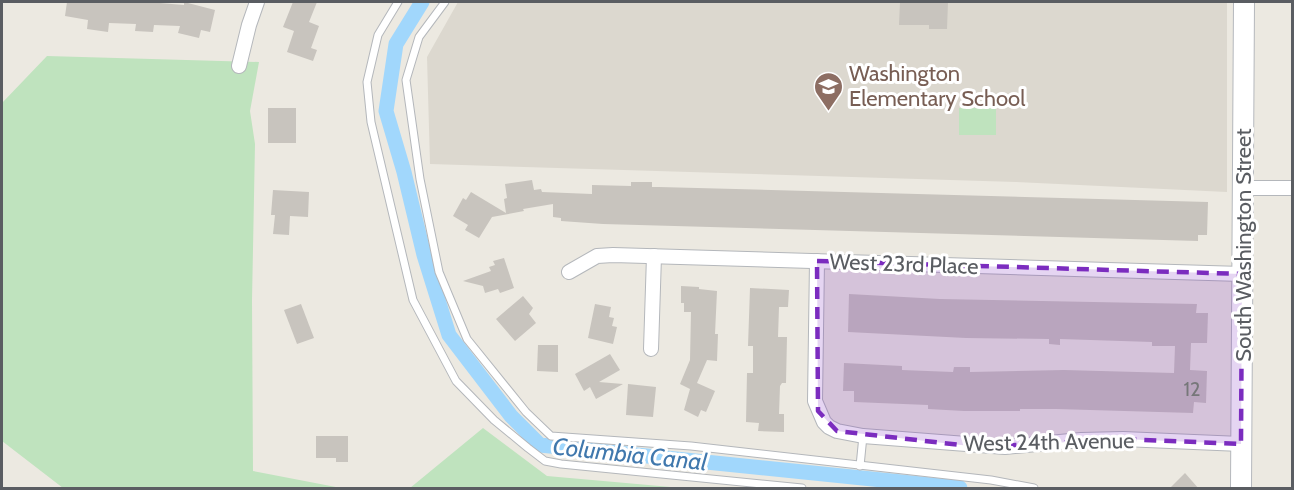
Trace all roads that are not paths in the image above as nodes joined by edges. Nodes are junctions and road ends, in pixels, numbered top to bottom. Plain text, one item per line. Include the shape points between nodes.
1 (257, 2) edge
2 (398, 2) edge
3 (445, 2) edge
4 (1244, 2) edge
5 (239, 66) dead end
6 (1243, 188) junction
7 (1293, 188) edge
8 (654, 256) junction
9 (817, 261) junction
10 (569, 272) dead end
11 (1242, 274) junction
12 (651, 350) dead end
13 (863, 436) junction
14 (1241, 444) junction
15 (860, 466) junction
16 (802, 489) edge
17 (1034, 489) edge
18 (1241, 489) edge

1 - 5 street
2 - 16 lane via 378,35 372,55 367,82 371,122 413,300 456,381 494,420 545,461
3 - 15 lane via 419,37 406,80 420,179 439,272 467,339 526,412 551,436
4 - 6 main road, South Washington Street
6 - 7 street
6 - 11 main road, South Washington Street
8 - 9 street, West 23rd Place
8 - 10 street, West 23rd Place via 597,256
8 - 12 street
9 - 11 street, West 23rd Place
9 - 13 street, West 24th Avenue via 815,401 824,422 837,431
11 - 14 main road, South Washington Street
13 - 14 street, West 24th Avenue via 1005,447 1123,439
13 - 15 lane
14 - 18 main road, South Washington Street
15 - 17 lane via 991,480

